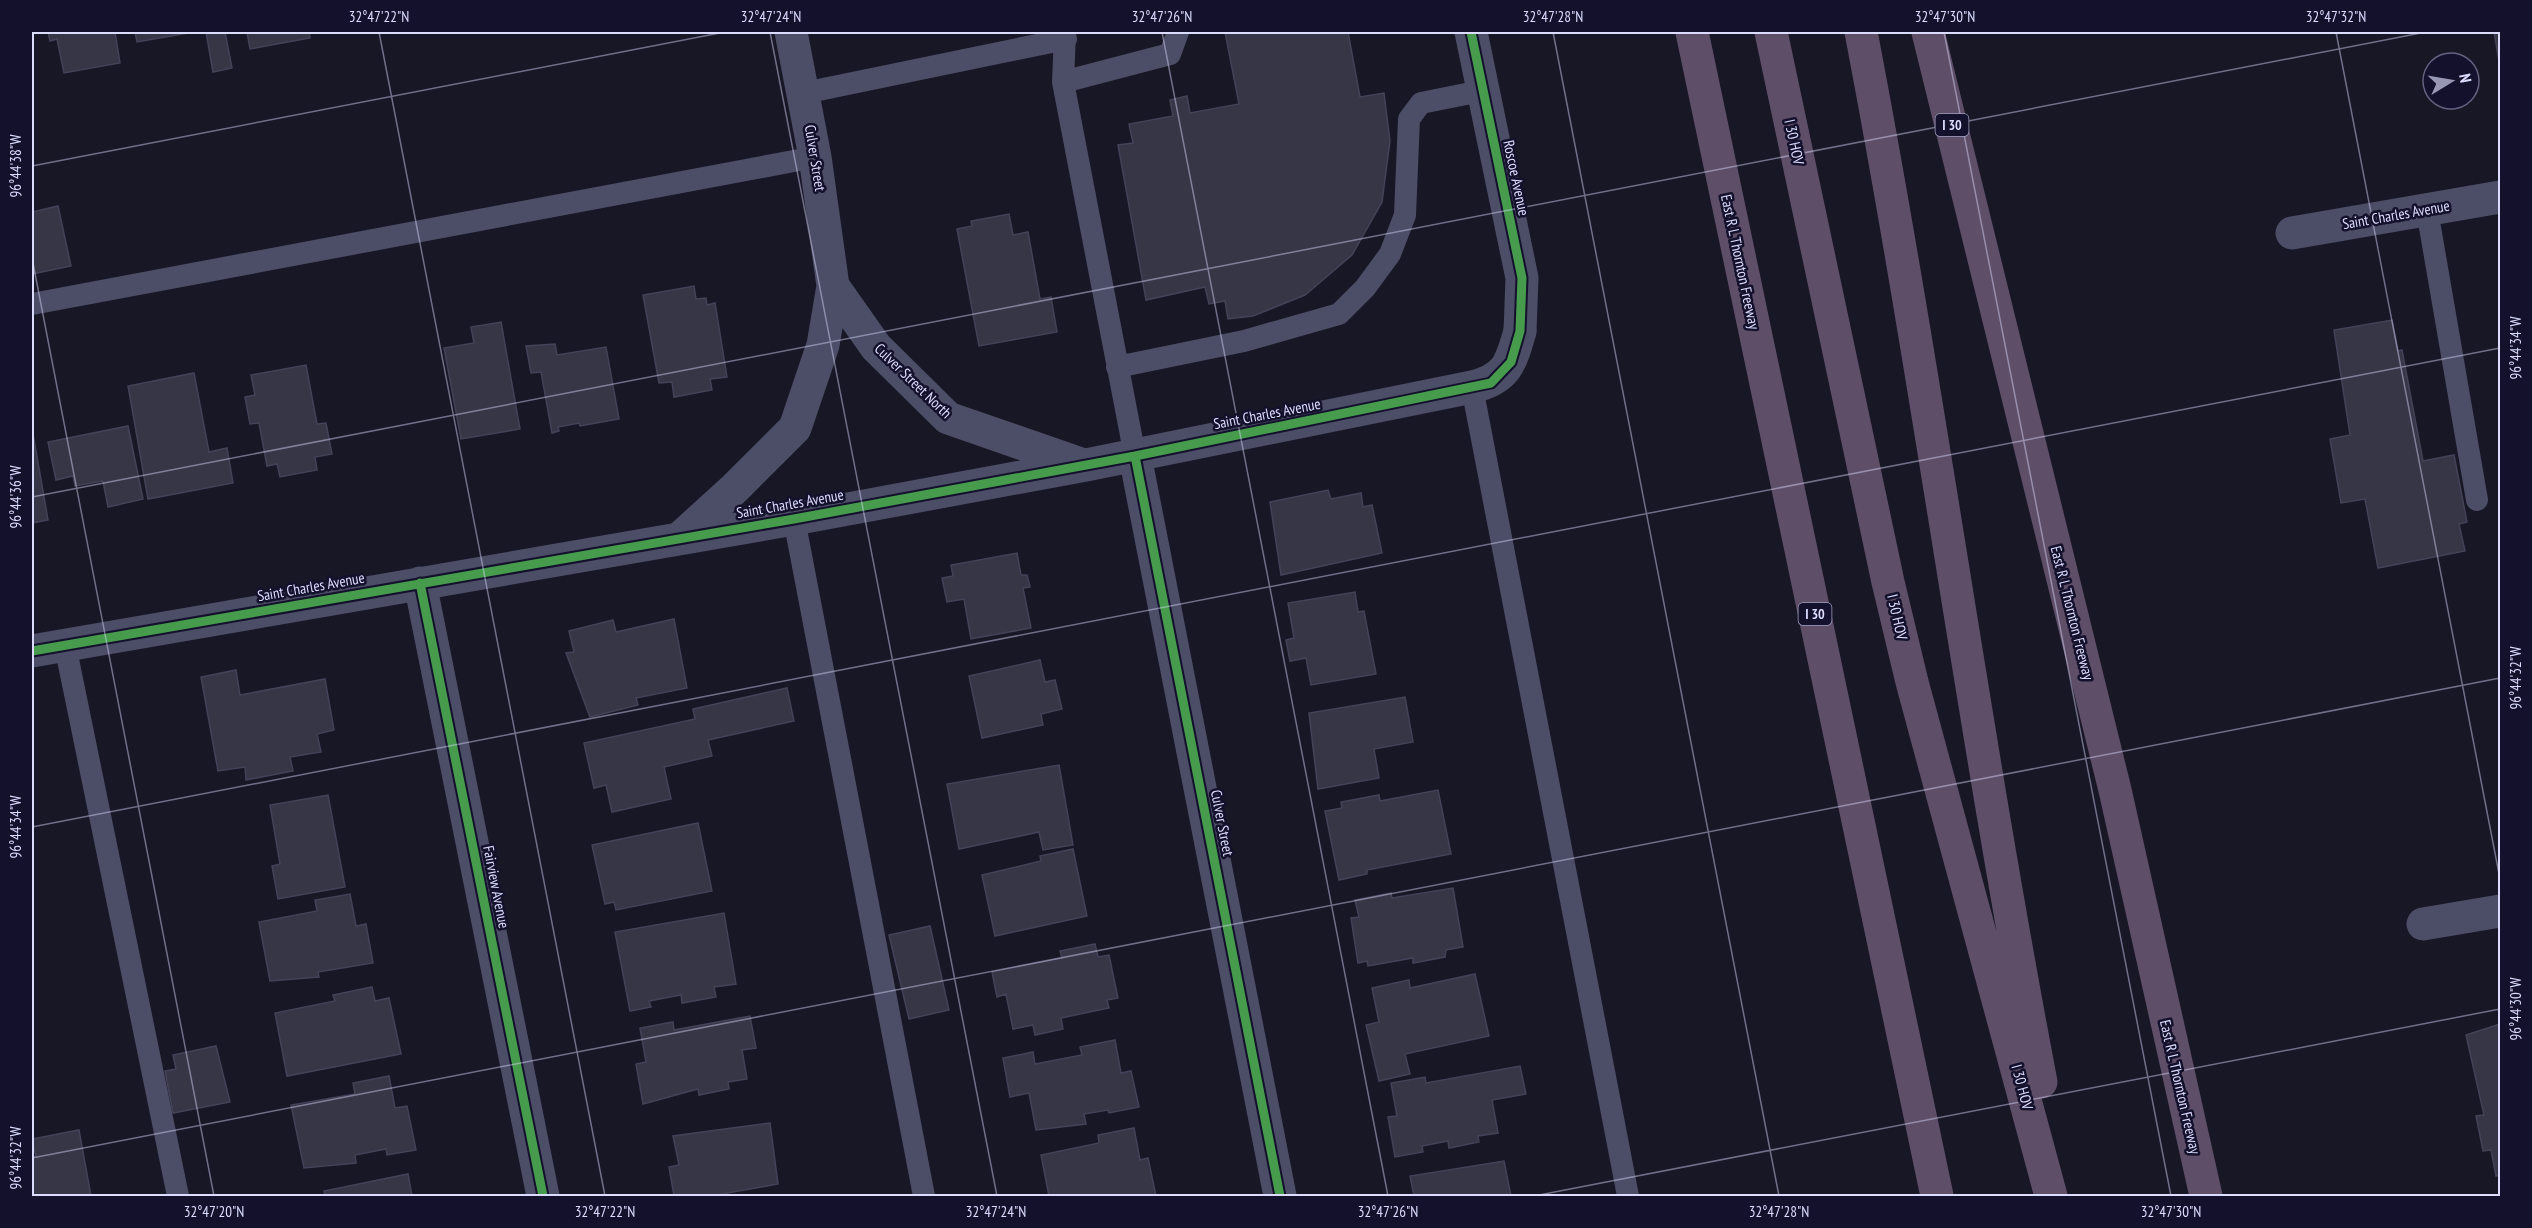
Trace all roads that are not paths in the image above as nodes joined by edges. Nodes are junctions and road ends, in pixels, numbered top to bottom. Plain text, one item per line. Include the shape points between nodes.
1 (791, 32) edge
2 (1178, 32) edge
3 (1471, 32) edge
4 (1692, 32) edge
5 (1771, 32) edge
6 (1861, 32) edge
7 (1928, 32) edge
8 (1948, 32) edge
9 (1066, 35) edge
10 (1063, 82) junction
11 (1481, 91) junction
12 (804, 93) junction
13 (815, 157) junction
14 (2500, 197) edge
15 (2427, 210) junction
16 (1976, 219) junction
17 (2292, 233) dead end
18 (833, 286) junction
19 (32, 304) edge
20 (1520, 332) joint
21 (1117, 367) junction
22 (1472, 387) junction
23 (1134, 456) junction
24 (1086, 465) junction
25 (2477, 500) dead end
26 (794, 519) junction
27 (680, 538) junction
28 (420, 583) junction
29 (65, 645) junction
30 (32, 651) edge
31 (2500, 911) edge
32 (2423, 924) dead end
33 (178, 1197) edge
34 (543, 1197) edge
35 (924, 1197) edge
36 (1280, 1197) edge
37 (1628, 1197) edge
38 (1937, 1197) edge
39 (2051, 1197) edge
40 (2063, 1197) edge
41 (2206, 1197) edge

1 - 12 street, Culver Street
2 - 10 lane via 1170,54
3 - 11 street, Roscoe Avenue
4 - 38 highway, East R L Thornton Freeway / I 30
5 - 39 highway, I 30 HOV via 1909,671
6 - 40 highway, I 30 HOV via 2028,1013
7 - 16 highway, East R L Thornton Freeway / I 30
8 - 16 highway
9 - 10 lane
9 - 12 lane
10 - 21 lane
11 - 20 street, Roscoe Avenue via 1522,278
11 - 21 lane via 1421,103 1409,119 1405,215 1390,254 1339,314 1244,341
12 - 13 street, Culver Street
13 - 18 street, Culver Street
13 - 19 lane
14 - 15 street, Saint Charles Avenue
15 - 17 street, Saint Charles Avenue
15 - 25 lane
16 - 41 highway, East R L Thornton Freeway / I 30 via 2112,778
18 - 24 street, Culver Street North via 876,347 948,418
18 - 27 street via 823,345 795,428
20 - 22 street, Saint Charles Avenue via 1511,362 1491,383
21 - 23 lane
22 - 23 street, Saint Charles Avenue
22 - 37 lane
23 - 24 street, Saint Charles Avenue
23 - 36 street, Culver Street
24 - 26 street, Saint Charles Avenue
26 - 27 street, Saint Charles Avenue
26 - 35 lane
27 - 28 street, Saint Charles Avenue
28 - 29 street, Saint Charles Avenue
28 - 34 street, Fairview Avenue
29 - 30 street, Saint Charles Avenue
29 - 33 lane
31 - 32 street

